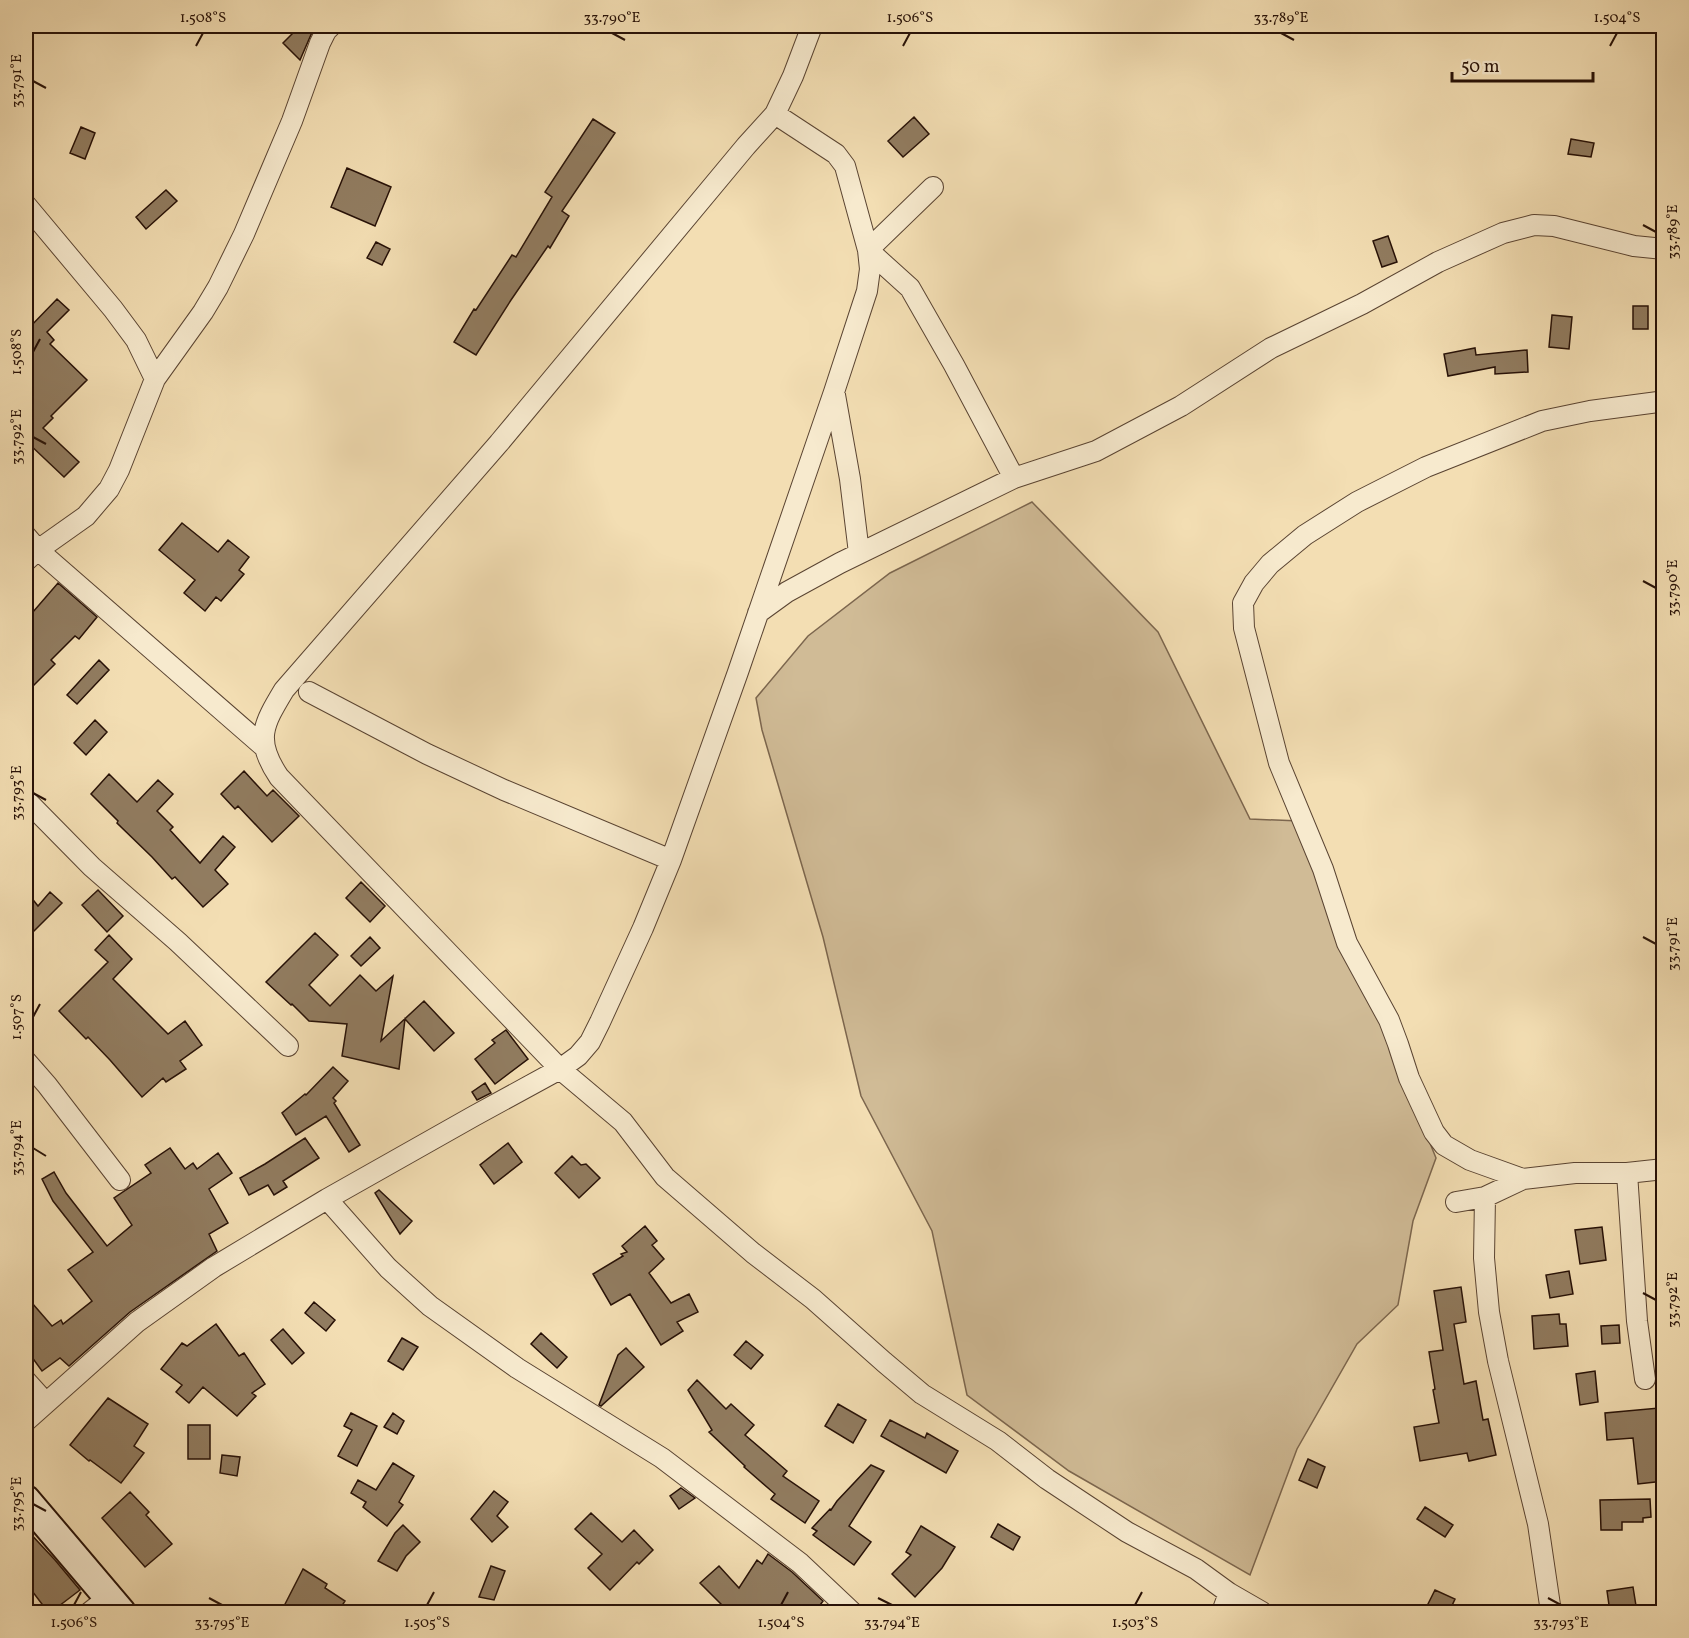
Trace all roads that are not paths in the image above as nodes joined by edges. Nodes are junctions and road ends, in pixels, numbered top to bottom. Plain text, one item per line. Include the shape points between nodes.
1 (331, 26) edge
2 (812, 26) edge
3 (775, 114) junction
4 (933, 187) dead end
5 (26, 205) edge
6 (1664, 249) edge
7 (868, 250) junction
8 (156, 379) junction
9 (834, 392) junction
10 (1664, 403) edge
11 (1014, 478) junction
12 (30, 549) edge
13 (859, 553) junction
14 (759, 613) junction
15 (309, 692) dead end
16 (263, 746) junction
17 (26, 800) edge
18 (671, 860) junction
19 (288, 1046) dead end
20 (26, 1061) edge
21 (560, 1069) junction
22 (1664, 1169) edge
23 (1627, 1173) junction
24 (1523, 1179) junction
25 (120, 1180) dead end
26 (1485, 1197) junction
27 (327, 1199) junction
28 (1456, 1202) dead end
29 (1645, 1379) dead end
30 (26, 1380) edge
31 (45, 1402) junction
32 (26, 1420) edge
33 (26, 1500) edge
34 (1229, 1593) junction
35 (107, 1607) edge
36 (840, 1608) edge
37 (1222, 1612) edge
38 (1262, 1612) edge
39 (1551, 1612) edge

1 - 8 street via 320,43 292,121 218,287
2 - 3 street
3 - 7 street via 829,149 845,166
3 - 16 street via 499,443 284,690 265,728
4 - 7 street
5 - 8 street via 113,309 136,340
6 - 11 street via 1634,246 1554,226 1534,225 1503,233 1271,348 1182,406 1096,451
7 - 9 street via 867,291
7 - 11 street via 910,288
8 - 12 street via 109,489 86,516
9 - 13 street
9 - 14 street
10 - 24 street via 1542,421 1426,467 1357,502 1305,535 1270,564 1244,603 1244,628 1279,763 1323,869 1347,943 1389,1020 1409,1078 1434,1132 1444,1145 1470,1160
11 - 13 street
12 - 16 street
13 - 14 street via 787,592
14 - 18 street
15 - 18 street via 427,754
16 - 21 street via 279,777
17 - 19 street via 92,867
18 - 21 street via 590,1042
20 - 25 street
21 - 27 street
21 - 34 street via 623,1122 680,1191 922,1394 998,1441 1127,1532 1196,1569
22 - 23 street
23 - 24 street
23 - 29 street
24 - 26 street
26 - 28 street
26 - 39 street via 1484,1258 1489,1312 1538,1524
27 - 31 street via 213,1267 137,1322
27 - 36 street via 388,1268 430,1306 517,1368 662,1458 800,1563
30 - 31 street
31 - 32 street
33 - 35 main road
34 - 37 street
34 - 38 street

